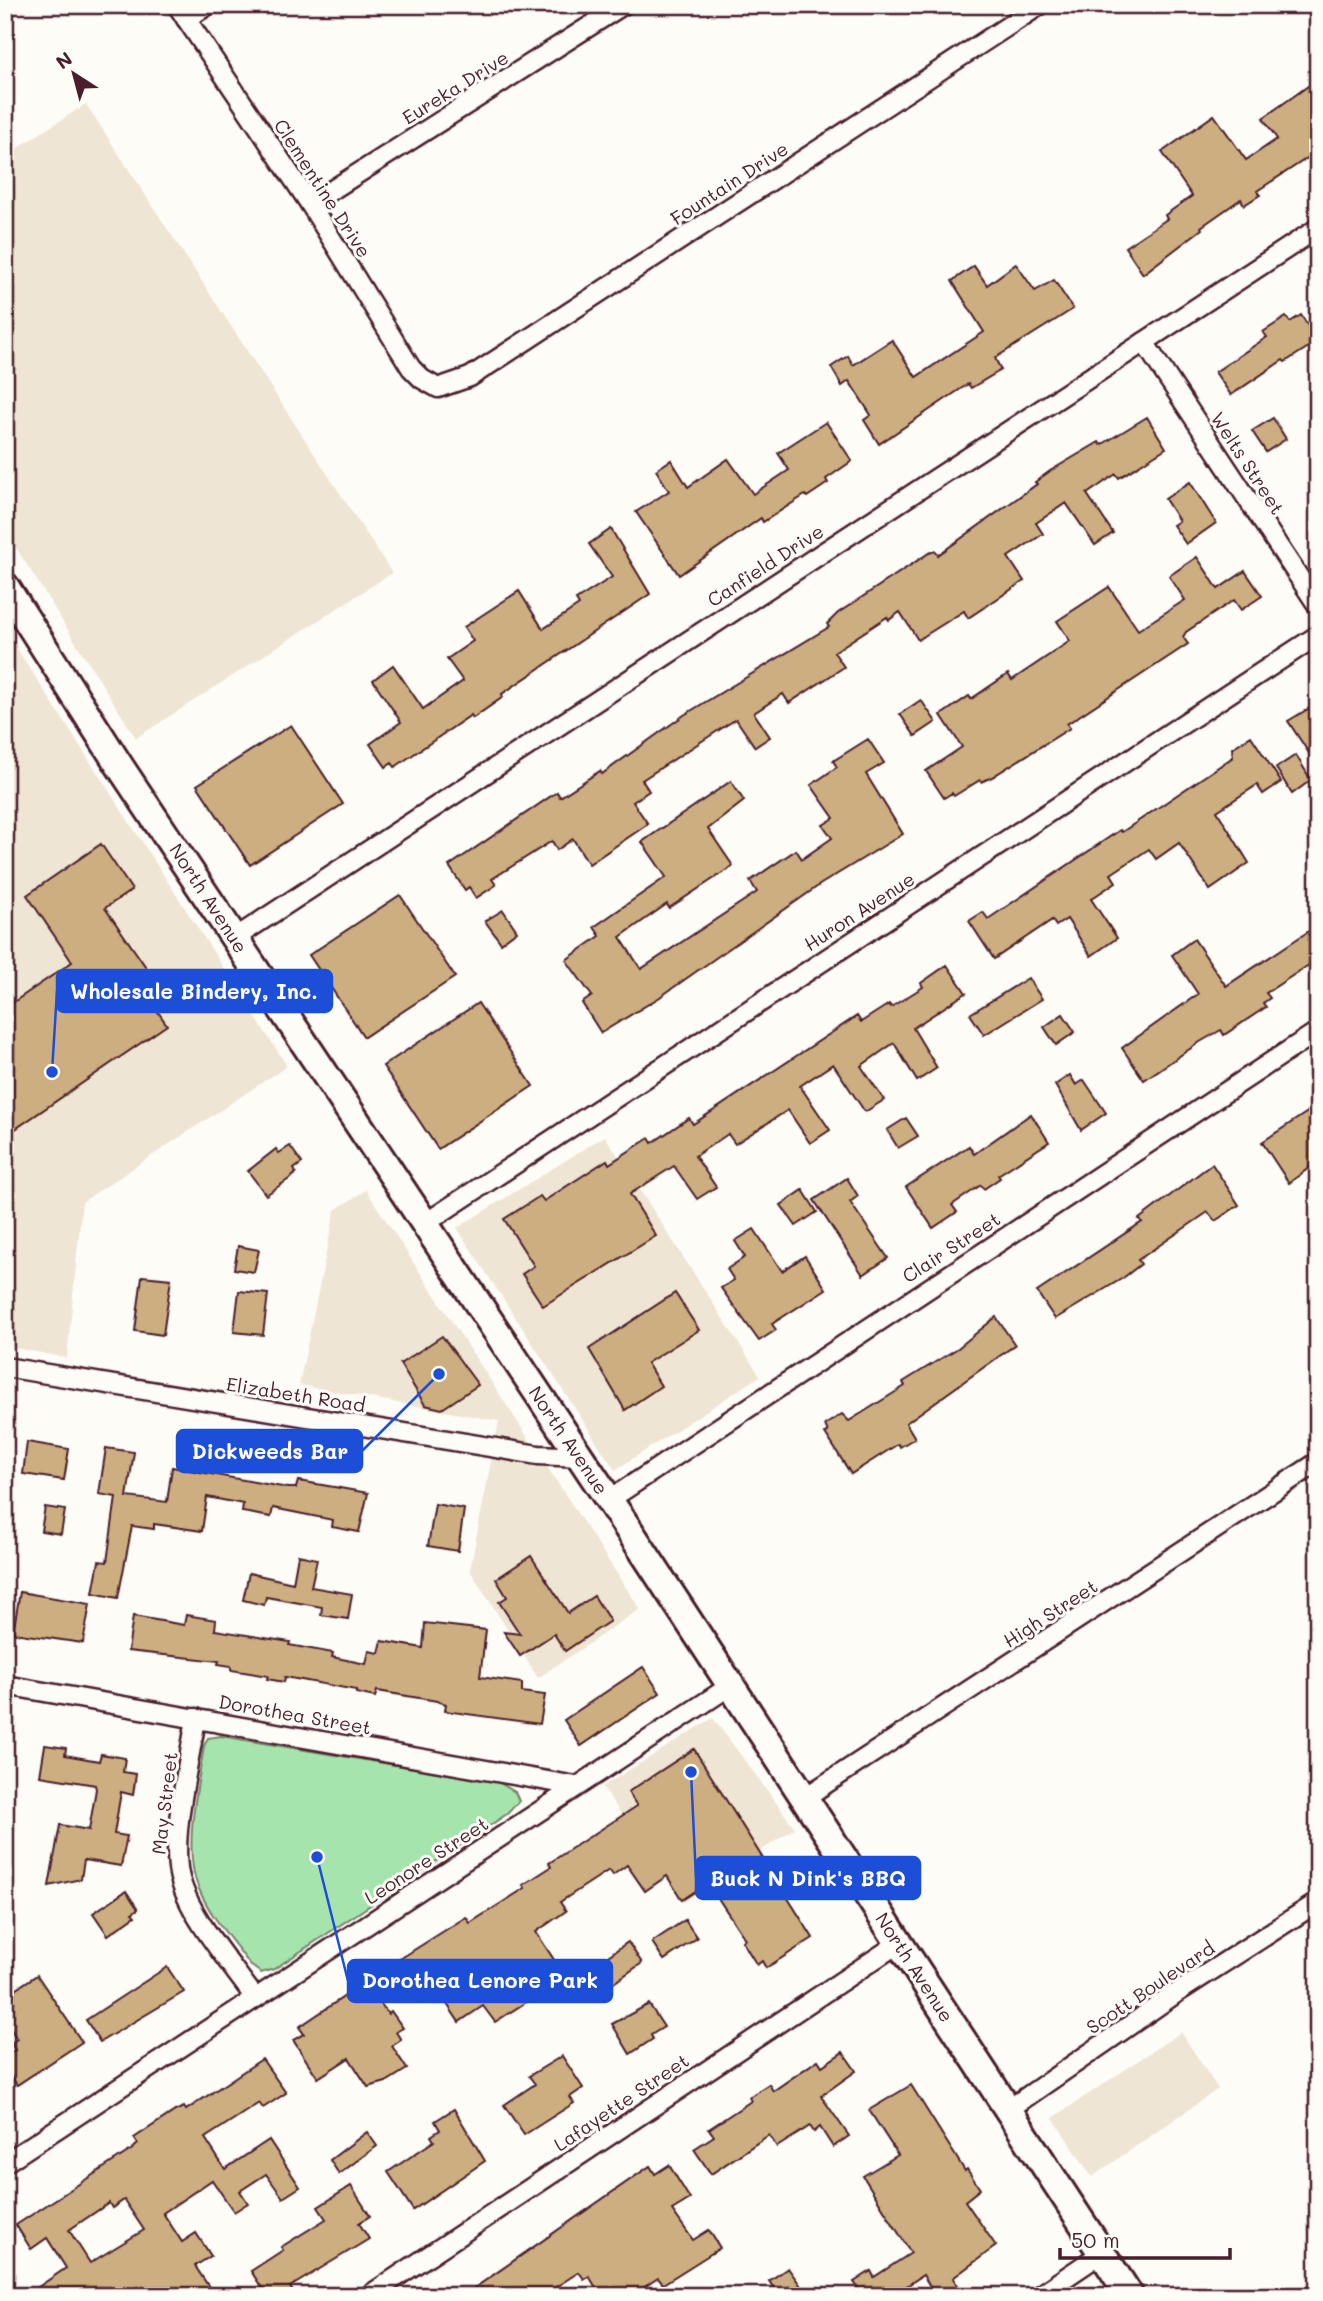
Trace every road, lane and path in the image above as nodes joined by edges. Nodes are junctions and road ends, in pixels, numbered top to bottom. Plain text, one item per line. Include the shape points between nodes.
1 (208, 5) edge
2 (623, 5) edge
3 (1040, 5) edge
4 (181, 12) edge
5 (310, 204) junction
6 (1318, 228) edge
7 (1144, 342) junction
8 (438, 387) joint
9 (5, 586) edge
10 (1318, 606) edge
11 (1318, 635) edge
12 (235, 938) junction
13 (1318, 1031) edge
14 (424, 1224) junction
15 (5, 1367) edge
16 (581, 1457) junction
17 (1318, 1462) edge
18 (609, 1500) junction
19 (5, 1685) edge
20 (730, 1686) junction
21 (196, 1718) junction
22 (576, 1786) junction
23 (804, 1798) junction
24 (1318, 1902) edge
25 (899, 1943) junction
26 (255, 1998) junction
27 (1009, 2109) junction
28 (5, 2163) edge
29 (1102, 2253) junction
30 (368, 2296) edge
31 (1038, 2296) edge
32 (1130, 2296) edge

1 - 4 street
2 - 5 street, Eureka Drive
3 - 8 street, Fountain Drive via 470,377
4 - 5 street, Clementine Drive
5 - 8 street, Clementine Drive via 411,368
6 - 7 street, Canfield Drive
7 - 10 street, Welts Street
7 - 12 street, Canfield Drive
9 - 12 main road, North Avenue
11 - 14 street, Huron Avenue
12 - 14 main road, North Avenue
13 - 18 street, Clair Street
14 - 16 main road, North Avenue
15 - 16 street, Elizabeth Road via 538,1455
16 - 18 main road, North Avenue
17 - 23 street, High Street
18 - 20 main road, North Avenue
19 - 21 street, Dorothea Street
20 - 22 street, Leonore Street
20 - 23 main road, North Avenue
21 - 22 street, Dorothea Street
21 - 26 street, May Street via 177,1846 179,1874 205,1926
22 - 26 street, Leonore Street
23 - 25 main road, North Avenue
24 - 27 street, Scott Boulevard
25 - 27 main road, North Avenue
25 - 30 street, Lafayette Street
26 - 28 street, Leonore Street
27 - 29 main road, North Avenue
29 - 31 street
29 - 32 main road, North Avenue

